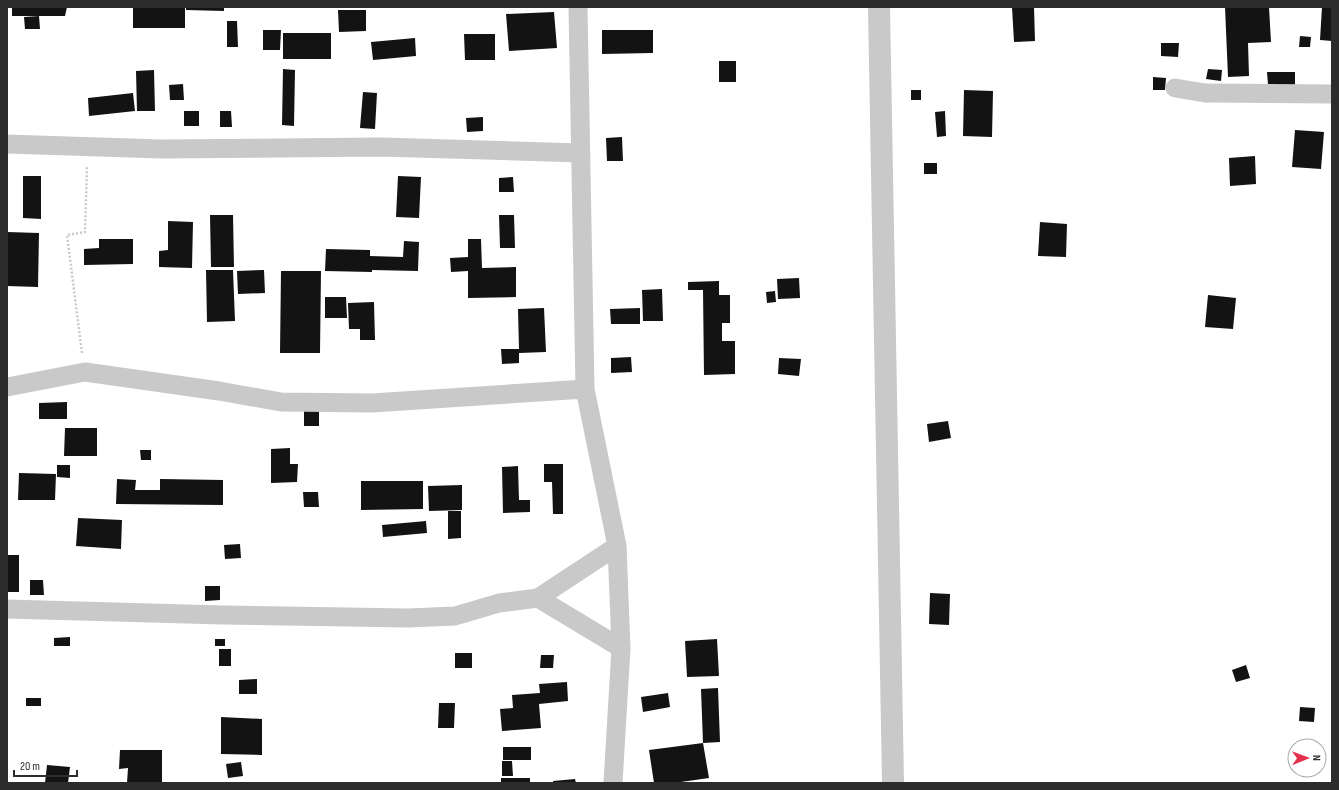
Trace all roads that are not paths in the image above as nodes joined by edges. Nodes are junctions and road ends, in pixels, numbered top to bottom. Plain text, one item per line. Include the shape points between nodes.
1 (578, 7) edge
2 (879, 7) edge
3 (1175, 88) dead end
4 (1332, 94) edge
5 (7, 144) edge
6 (581, 153) junction
7 (7, 387) edge
8 (586, 390) junction
9 (617, 546) junction
10 (538, 598) junction
11 (7, 609) edge
12 (620, 648) junction
13 (613, 783) edge
14 (893, 783) edge

1 - 6 street
2 - 14 street
3 - 4 street via 1205,94
5 - 6 street via 161,149 381,147
6 - 8 street
7 - 8 street via 85,372 281,402 372,402
8 - 9 street
9 - 10 street
9 - 12 street
10 - 11 street via 499,603 455,616 408,618
10 - 12 street
12 - 13 street

